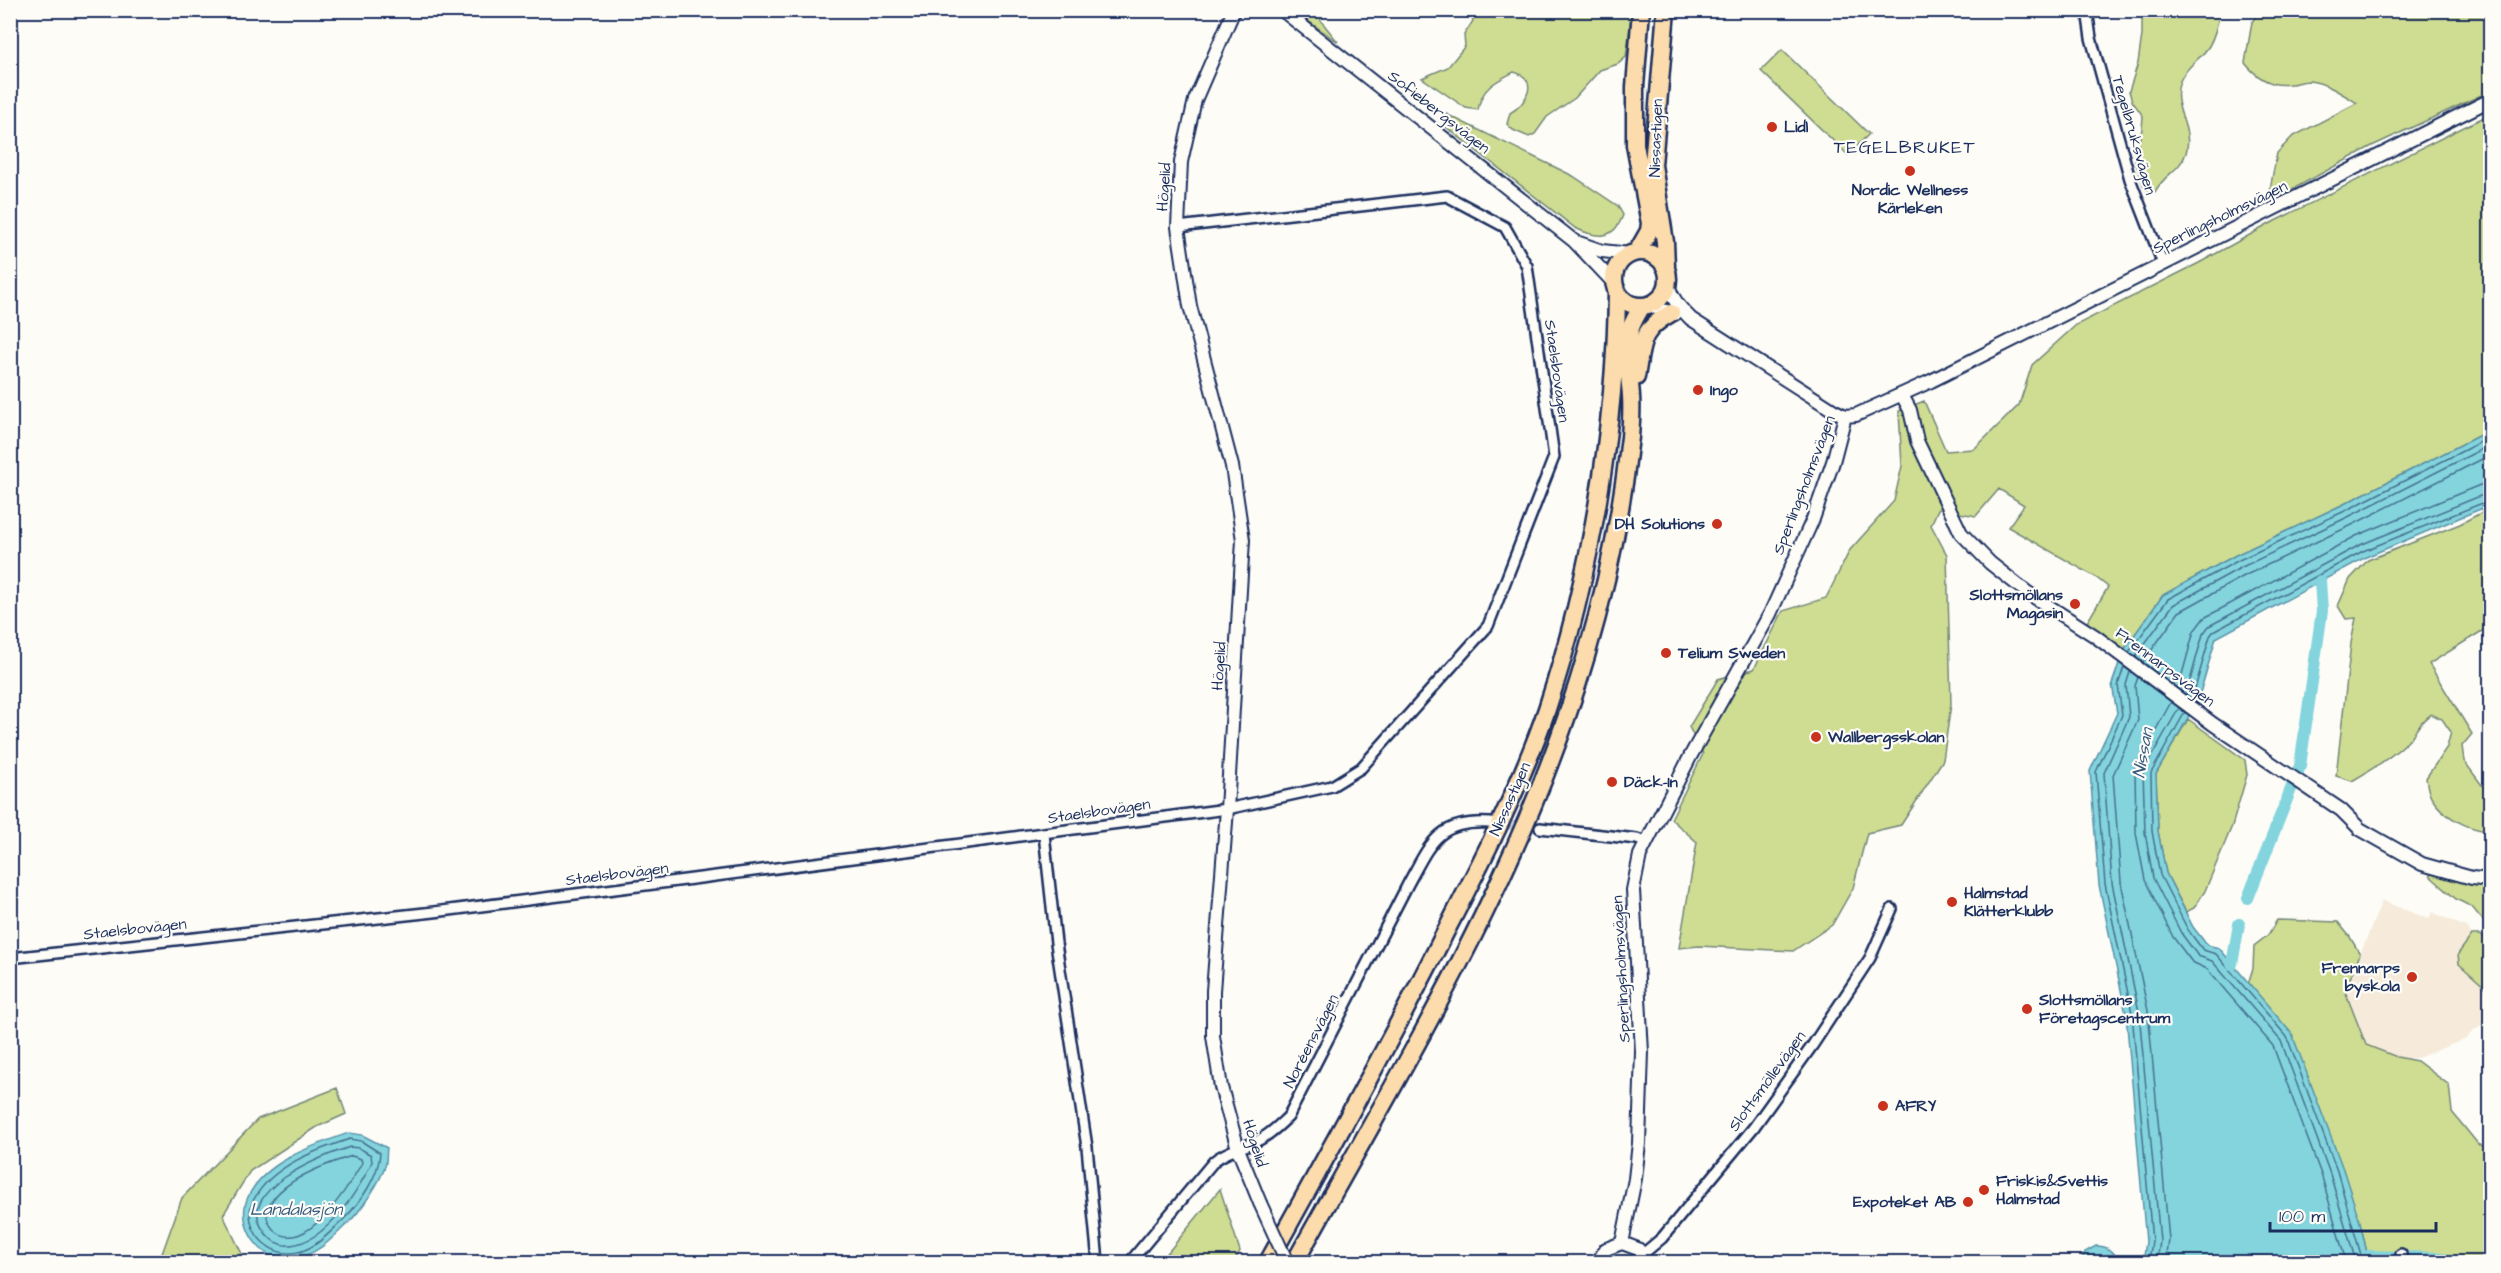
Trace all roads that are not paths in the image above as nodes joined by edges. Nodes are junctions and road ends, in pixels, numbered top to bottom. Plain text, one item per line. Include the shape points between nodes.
1 (1234, 10) edge
2 (1282, 10) edge
3 (1641, 10) edge
4 (1666, 10) edge
5 (2087, 10) edge
6 (2490, 100) edge
7 (1178, 227) junction
8 (1574, 241) junction
9 (1634, 253) junction
10 (2163, 264) junction
11 (1666, 266) junction
12 (1668, 285) junction
13 (1616, 286) junction
14 (1645, 306) junction
15 (1671, 313) junction
16 (1690, 319) junction
17 (1902, 394) junction
18 (1632, 399) junction
19 (1845, 416) junction
20 (1227, 809) junction
21 (1491, 823) tunnel mouth
22 (1540, 828) tunnel mouth
23 (1044, 834) junction
24 (1645, 843) junction
25 (2490, 880) edge
26 (1892, 909) dead end
27 (10, 958) edge
28 (1238, 1149) junction
29 (1623, 1243) junction
30 (1645, 1258) edge
31 (1098, 1263) edge
32 (1130, 1263) edge
33 (1269, 1263) edge
34 (1287, 1263) edge
35 (1295, 1263) edge
36 (1598, 1263) edge

1 - 7 street, Högelid via 1195,100 1181,162
2 - 8 street, Sofiebergsvägen
3 - 9 highway, Nissastigen via 1635,145 1650,223
4 - 11 highway, Nissastigen via 1653,165
5 - 10 street, Tegelbruksvägen via 2130,180
6 - 10 street, Sperlingsholmsvägen
7 - 20 street, Högelid via 1190,306 1232,466 1243,540
7 - 20 street, Staelsbovägen via 1447,196 1505,227 1527,266 1554,457 1488,626 1361,768 1332,786
8 - 9 street, Sofiebergsvägen via 1602,251
8 - 13 street, Sofiebergsvägen
9 - 11 highway via 1653,254
9 - 13 highway via 1617,266
10 - 17 street, Sperlingsholmsvägen
11 - 12 highway
12 - 14 highway via 1657,301
12 - 16 street via 1677,306
13 - 14 highway via 1624,300
13 - 33 highway, Nissastigen via 1607,422 1594,515 1581,585 1547,708 1485,854 1379,1064
14 - 15 street
14 - 18 highway, Nissastigen via 1631,327 1627,342
15 - 16 street
15 - 18 highway via 1653,325 1643,338
16 - 19 street
17 - 19 street, Sperlingsholmsvägen via 1856,415
17 - 25 street, Frennarpsvägen via 1917,441 1961,533 1990,563 2213,724 2341,810 2360,829 2422,864
18 - 35 highway, Nissastigen via 1626,468 1612,548 1587,654 1560,739 1515,851 1471,943
19 - 24 street, Sperlingsholmsvägen via 1813,519 1770,614
20 - 23 street, Staelsbovägen
20 - 28 street, Högelid via 1213,991 1214,1036 1221,1087
21 - 28 street, Noréensvägen via 1455,825 1427,850 1296,1103 1275,1130
22 - 24 street
23 - 27 street, Staelsbovägen via 434,912
23 - 31 street
24 - 29 street, Sperlingsholmsvägen via 1633,890 1642,1052 1639,1143
26 - 30 street, Slottsmöllevägen via 1870,958 1769,1107
28 - 32 street, Noréensvägen via 1214,1161
28 - 34 street, Högelid, bridge
29 - 30 street via 1636,1246
29 - 36 street via 1606,1249

